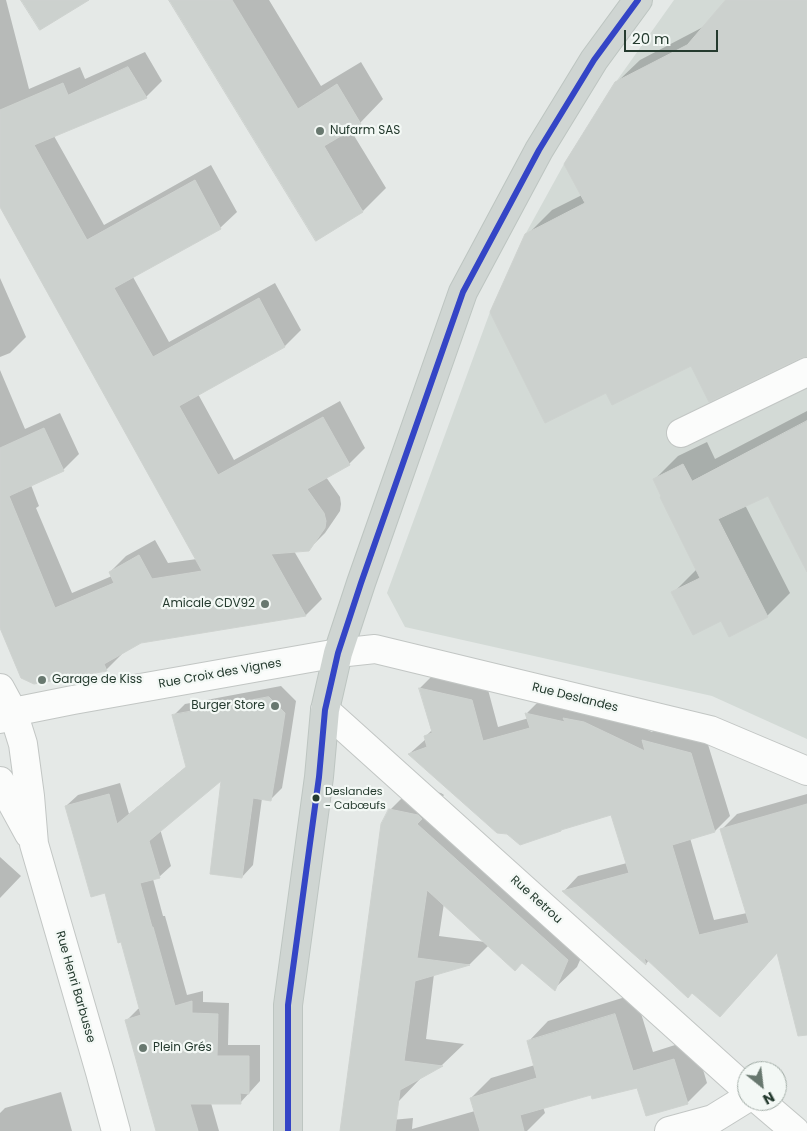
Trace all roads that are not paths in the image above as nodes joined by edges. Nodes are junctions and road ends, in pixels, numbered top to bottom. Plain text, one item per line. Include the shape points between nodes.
1 (638, 0) edge
2 (807, 372) edge
3 (681, 433) dead end
4 (338, 653) junction
5 (0, 688) edge
6 (325, 710) junction
7 (7, 716) edge
8 (807, 771) edge
9 (0, 780) edge
10 (34, 844) junction
11 (737, 1081) edge
12 (737, 1104) edge
13 (772, 1111) edge
14 (116, 1131) edge
15 (288, 1131) edge
16 (669, 1131) edge
17 (795, 1131) edge

1 - 4 main road via 594,60 539,150 464,292
2 - 3 street
4 - 6 main road
4 - 7 street, Rue Croix des Vignes via 73,700
4 - 8 street, Rue Deslandes via 375,649 710,730
5 - 7 street, Rue Henri Barbusse
6 - 11 street, Rue Retrou
6 - 15 main road via 288,1005
7 - 10 street, Rue Henri Barbusse via 23,744
9 - 10 street, Rue Henri Barbusse
10 - 14 street, Rue Henri Barbusse
12 - 16 street via 713,1119
13 - 17 street

